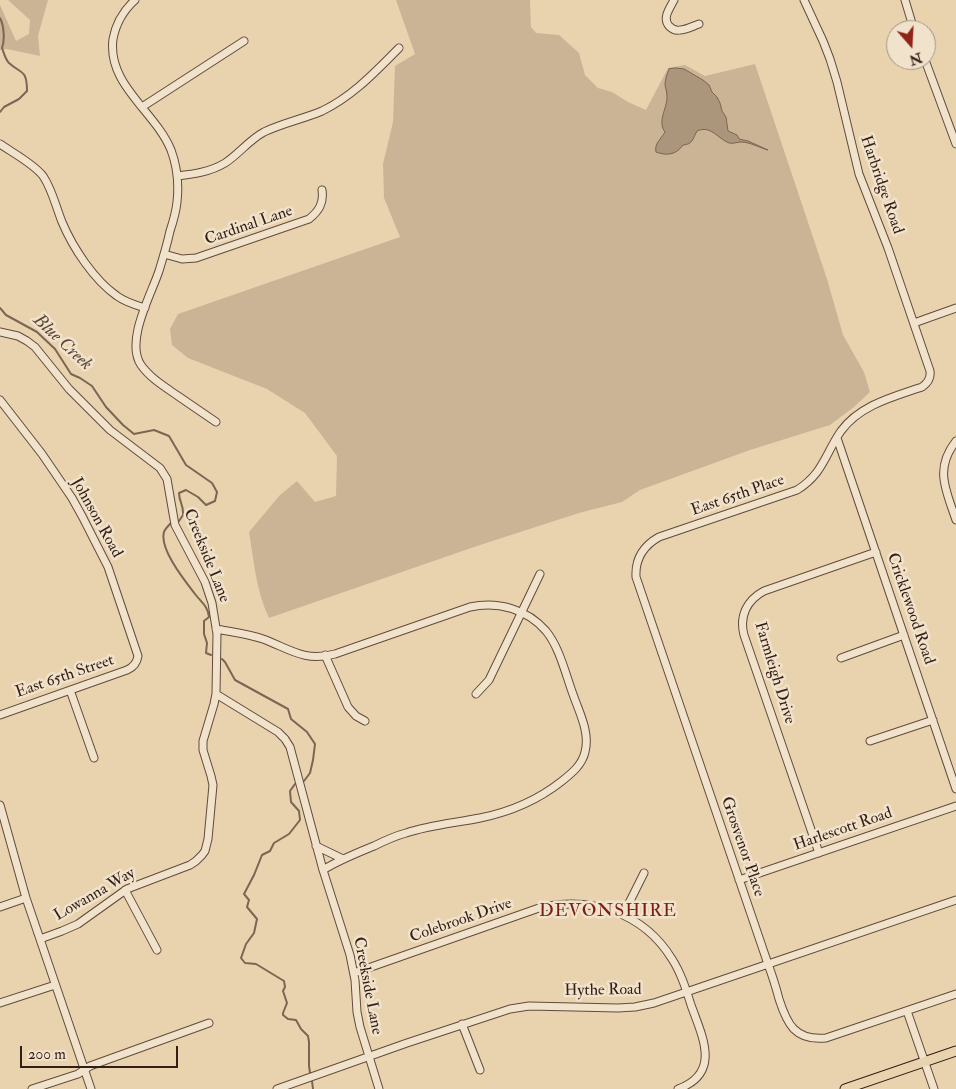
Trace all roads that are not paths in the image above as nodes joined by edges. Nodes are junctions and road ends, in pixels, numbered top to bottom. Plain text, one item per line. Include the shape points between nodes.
1 (135, 0) edge
2 (674, 0) edge
3 (804, 0) edge
4 (905, 0) edge
5 (911, 20) edge
6 (699, 24) dead end
7 (244, 41) dead end
8 (399, 48) dead end
9 (929, 70) edge
10 (142, 107) junction
11 (0, 144) edge
12 (956, 144) edge
13 (178, 176) junction
14 (322, 190) dead end
15 (164, 254) junction
16 (145, 308) junction
17 (956, 308) edge
18 (914, 323) junction
19 (0, 332) edge
20 (929, 380) joint
21 (0, 400) edge
22 (216, 422) dead end
23 (837, 438) junction
24 (956, 441) edge
25 (956, 520) edge
26 (876, 552) junction
27 (639, 556) joint
28 (540, 574) dead end
29 (522, 612) junction
30 (216, 629) junction
31 (904, 635) junction
32 (325, 655) junction
33 (841, 658) dead end
34 (137, 663) joint
35 (70, 690) junction
36 (216, 694) junction
37 (476, 694) dead end
38 (0, 715) edge
39 (933, 720) junction
40 (365, 721) dead end
41 (870, 741) dead end
42 (94, 758) dead end
43 (956, 789) edge
44 (956, 806) edge
45 (0, 807) edge
46 (316, 846) junction
47 (819, 853) junction
48 (343, 859) junction
49 (323, 870) junction
50 (644, 873) dead end
51 (739, 880) junction
52 (125, 890) junction
53 (26, 898) junction
54 (956, 900) edge
55 (0, 907) edge
56 (623, 915) junction
57 (40, 939) junction
58 (157, 950) dead end
59 (768, 964) junction
60 (354, 973) junction
61 (55, 985) junction
62 (687, 992) junction
63 (956, 994) edge
64 (0, 1003) edge
65 (908, 1010) junction
66 (209, 1024) dead end
67 (462, 1024) junction
68 (956, 1051) edge
69 (368, 1056) junction
70 (924, 1062) junction
71 (84, 1069) junction
72 (480, 1070) dead end
73 (32, 1089) edge
74 (91, 1089) edge
75 (277, 1089) edge
76 (379, 1089) edge
77 (678, 1089) edge
78 (845, 1089) edge
79 (934, 1089) edge

1 - 10 street via 118,22 113,51 120,78
2 - 6 street via 666,17 671,28 680,30
3 - 18 street, Harbridge Road via 834,71 859,174
4 - 5 street
7 - 10 street
8 - 13 street via 368,79 335,104 264,132 215,168
9 - 12 street
10 - 13 street via 166,140
11 - 16 street via 42,174 70,240 100,280 117,296
13 - 15 street via 176,207
14 - 15 street, Cardinal Lane via 321,207 310,219 196,258 182,259
15 - 16 street
16 - 22 street via 136,337 140,364 160,384
17 - 18 street
18 - 20 street, Harbridge Road via 930,371
19 - 30 street, Creekside Lane via 18,336 35,347 69,389 110,430 164,473 176,525 209,591
20 - 23 street, East 65th Place via 922,387 869,408 852,419
21 - 34 street, Johnson Road via 58,476 98,546 137,650
23 - 26 street, Cricklewood Road
23 - 27 street, East 65th Place via 816,474 797,490 659,538 650,542
24 - 25 street via 945,460 943,477
26 - 31 street, Cricklewood Road
26 - 47 street, Farmleigh Drive via 764,591 746,606 743,618 744,632
27 - 51 street, Grosvenor Place via 635,570 637,585
28 - 29 street
29 - 32 street via 496,606 470,607
29 - 37 street via 489,680
29 - 48 street via 551,638 586,731 586,746 575,770 554,787 509,810 404,833
30 - 32 street via 261,639 298,654
30 - 36 street, Creekside Lane
31 - 33 street
31 - 39 street, Cricklewood Road
32 - 40 street via 348,707
34 - 35 street, East 65th Street via 132,668
35 - 38 street, East 65th Street
35 - 42 street
36 - 46 street, Creekside Lane via 274,729 288,743
36 - 52 street, Lowanna Way via 203,741 212,785 209,837 205,851 190,865
39 - 41 street
39 - 43 street, Cricklewood Road
44 - 47 street, Harlescott Road
45 - 53 street
46 - 48 street
46 - 49 street, Creekside Lane
47 - 51 street, Harlescott Road
48 - 49 street
49 - 60 street, Creekside Lane
50 - 56 street
51 - 59 street, Grosvenor Place
52 - 57 street, Lowanna Way via 78,924
52 - 58 street
53 - 55 street
53 - 57 street
54 - 59 street, Hythe Road
56 - 60 street, Colebrook Drive via 584,904 548,905
56 - 62 street, Colebrook Drive via 644,928 665,949
57 - 61 street
59 - 62 street, Hythe Road
59 - 65 street, Grosvenor Place via 787,1020 800,1034 809,1037 826,1038
60 - 69 street, Creekside Lane via 359,1022
61 - 64 street
61 - 71 street
62 - 67 street, Hythe Road via 635,1007 524,1006
62 - 77 street, Colebrook Drive via 705,1042 706,1055 699,1075
63 - 65 street
65 - 70 street
66 - 71 street
67 - 69 street, Hythe Road
67 - 72 street
68 - 70 main road
69 - 75 street, Hythe Road
69 - 76 street, Creekside Lane
70 - 78 main road
70 - 79 street
71 - 73 street via 78,1074
71 - 74 street

